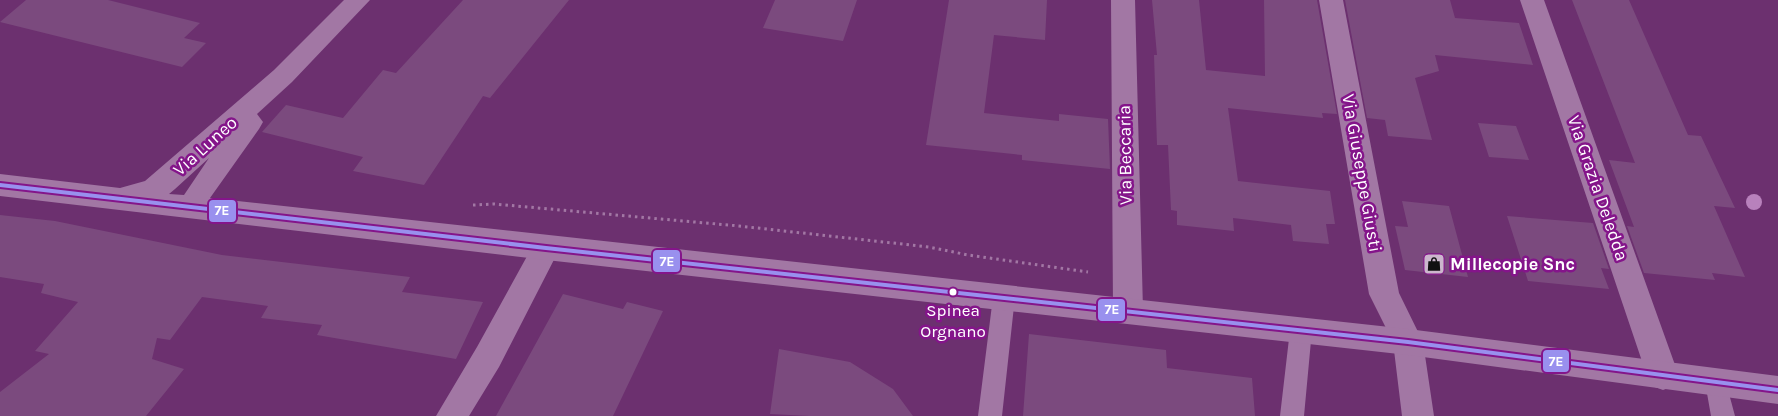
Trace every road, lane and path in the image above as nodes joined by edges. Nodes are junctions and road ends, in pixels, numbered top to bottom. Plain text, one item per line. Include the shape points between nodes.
1 (358, 0) edge
2 (1123, 0) edge
3 (1331, 0) edge
4 (1532, 0) edge
5 (283, 76) junction
6 (0, 185) edge
7 (118, 198) junction
8 (468, 205) dead end
9 (192, 206) junction
10 (546, 248) junction
11 (1095, 273) dead end
12 (1004, 296) junction
13 (1128, 310) junction
14 (1301, 330) junction
15 (1408, 342) junction
16 (1663, 376) junction
17 (1716, 382) junction
18 (1778, 390) edge
19 (452, 416) edge
20 (990, 416) edge
21 (1292, 416) edge
22 (1418, 416) edge
23 (1723, 416) edge

1 - 5 street, Via Luneo
2 - 13 street, Via Beccaria
3 - 15 street, Via Giuseppe Giusti via 1384,294
4 - 16 street, Via Grazia Deledda
5 - 7 street, Via Luneo via 159,186
5 - 9 street, Via Luneo
6 - 7 street
7 - 9 street
8 - 11 path via 494,204 739,226 929,247
9 - 10 street
10 - 12 street
10 - 19 street via 488,357
12 - 13 street
12 - 20 lane
13 - 14 street
14 - 15 street
14 - 21 lane
15 - 16 street
15 - 22 street, Via Giuseppe Giusti
16 - 17 street
17 - 18 street
17 - 23 lane

